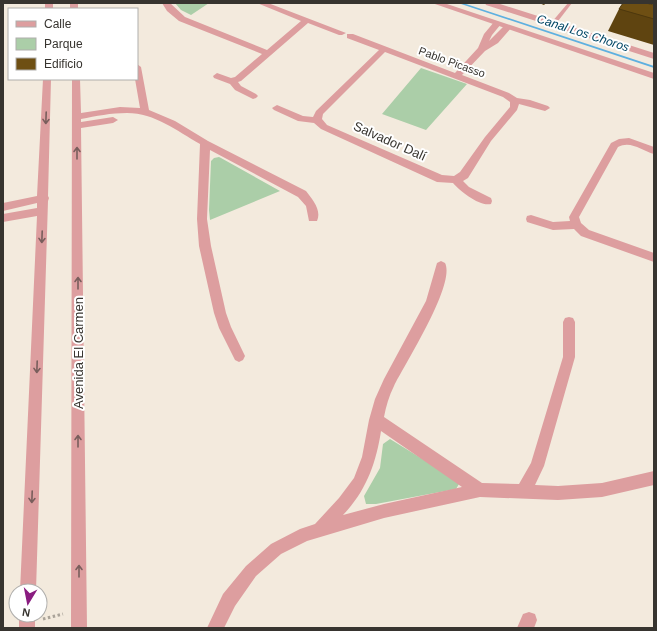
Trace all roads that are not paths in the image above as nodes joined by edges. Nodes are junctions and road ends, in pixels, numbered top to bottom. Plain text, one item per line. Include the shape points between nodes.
1 (166, 3) edge
2 (261, 3) edge
3 (436, 3) edge
4 (488, 3) edge
5 (570, 3) edge
6 (499, 5) edge
7 (307, 20) junction
8 (496, 24) junction
9 (553, 24) junction
10 (508, 27) junction
11 (384, 49) junction
12 (482, 49) junction
13 (268, 53) junction
14 (654, 56) edge
15 (138, 73) edge
16 (217, 76) dead end
17 (457, 76) junction
18 (654, 76) edge
19 (47, 80) edge
20 (76, 80) edge
21 (233, 81) junction
22 (253, 96) dead end
23 (515, 101) junction
24 (277, 108) dead end
25 (545, 108) dead end
26 (145, 112) junction
27 (317, 120) junction
28 (77, 121) junction
29 (205, 143) junction
30 (654, 151) edge
31 (456, 180) junction
32 (44, 198) junction
33 (487, 201) dead end
34 (3, 207) edge
35 (43, 211) junction
36 (3, 218) edge
37 (313, 218) dead end
38 (531, 219) dead end
39 (576, 225) junction
40 (654, 258) edge
41 (441, 266) dead end
42 (569, 322) dead end
43 (239, 356) dead end
44 (376, 420) junction
45 (654, 478) edge
46 (480, 490) junction
47 (523, 492) junction
48 (319, 530) junction
49 (28, 583) edge
50 (79, 628) edge
51 (215, 628) edge

1 - 13 street via 182,19
2 - 7 street, Pablo Picasso
3 - 8 street
4 - 6 street
5 - 9 lane
6 - 9 street
7 - 11 street, Pablo Picasso
7 - 13 street
8 - 10 street
8 - 12 street via 488,34
9 - 14 street
10 - 12 street via 495,41
10 - 18 street
11 - 17 street, Pablo Picasso
11 - 27 street via 319,113
12 - 17 street
13 - 21 street
15 - 26 street
16 - 21 street
17 - 23 street, Pablo Picasso
19 -> 32 street
20 - 28 street, Avenida El Carmen
21 - 22 street via 238,88
23 - 25 street, Pablo Picasso
23 - 31 street via 514,108 488,139 464,175
24 - 27 street, Salvador Dalí via 301,119
26 - 28 street via 129,117
26 - 29 street
27 - 31 street, Salvador Dalí via 324,127 441,179
50 -> 28 street, Avenida El Carmen
29 - 37 street via 302,194 311,205
29 - 43 street via 202,219 205,246 220,313
30 - 39 street via 636,143 617,143 576,214
31 - 33 street via 465,190
32 - 34 street
32 - 35 street
35 - 36 street
35 -> 49 street
38 - 39 street via 553,226
39 - 40 street via 592,236
41 - 44 street via 432,300 382,398
42 - 47 street via 569,357 536,466
44 - 46 street
44 - 48 street via 371,451 363,476 346,502
45 - 47 street via 602,490
46 - 47 street
46 - 48 street via 384,511
48 - 51 street via 292,540 250,571

